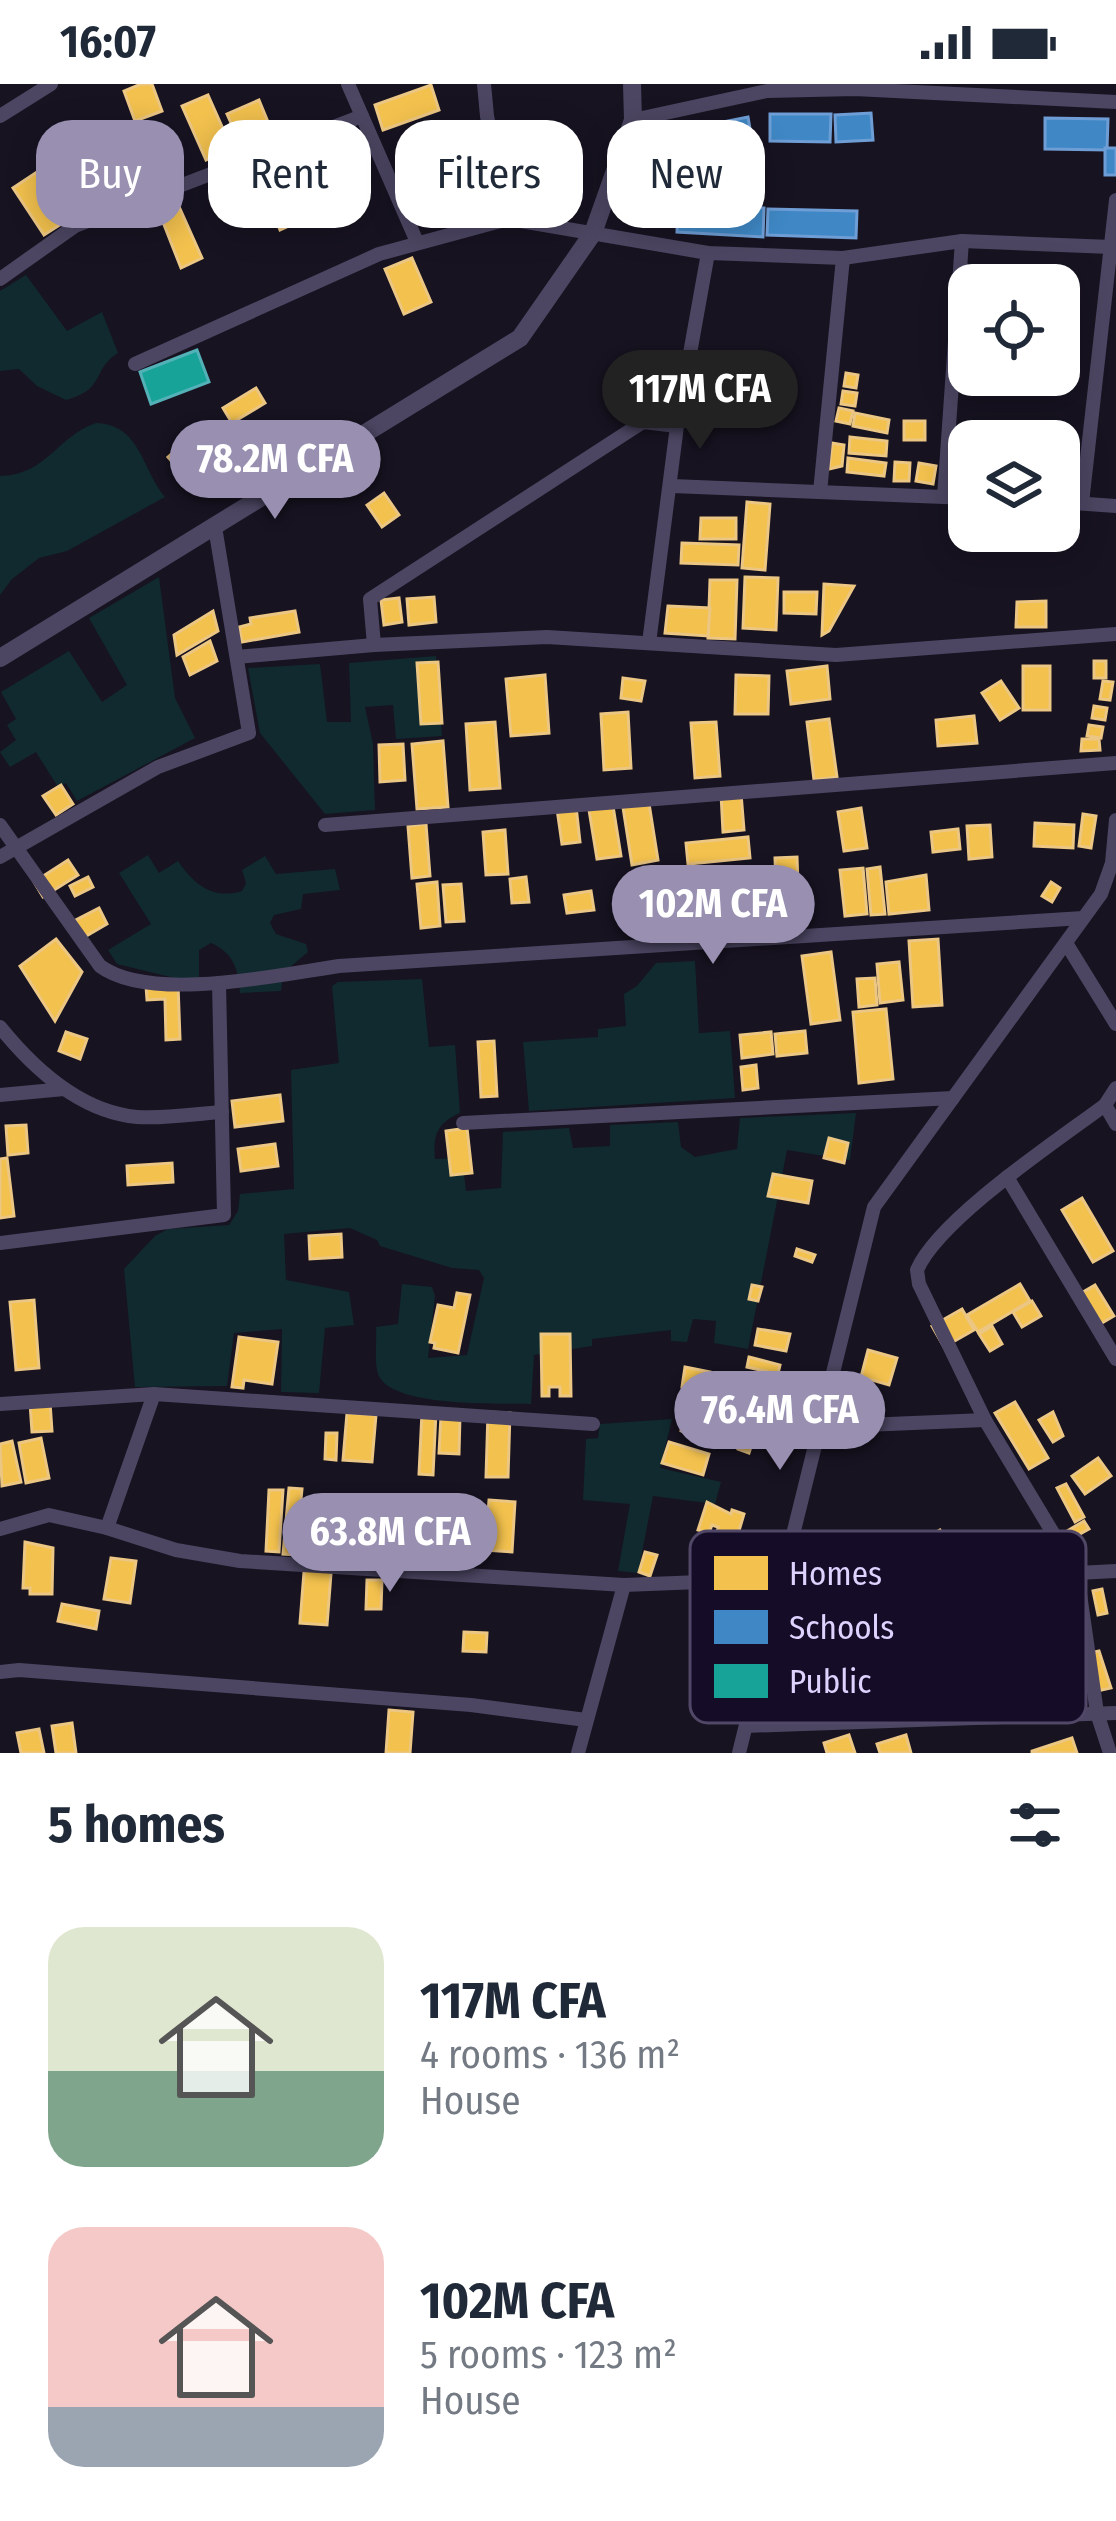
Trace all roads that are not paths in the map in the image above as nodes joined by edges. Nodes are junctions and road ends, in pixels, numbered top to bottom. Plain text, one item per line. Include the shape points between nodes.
1 (51, 84) edge
2 (348, 84) edge
3 (484, 84) edge
4 (632, 84) edge
5 (1116, 102) edge
6 (0, 116) edge
7 (362, 116) junction
8 (488, 120) edge
9 (633, 120) joint
10 (607, 193) edge
11 (1116, 200) edge
12 (472, 228) edge
13 (563, 228) edge
14 (593, 233) junction
15 (417, 242) junction
16 (962, 242) junction
17 (1111, 247) junction
18 (707, 253) junction
19 (843, 258) junction
20 (0, 279) edge
21 (135, 364) dead end
22 (677, 426) junction
23 (672, 486) junction
24 (820, 492) junction
25 (944, 497) junction
26 (948, 497) edge
27 (1082, 503) joint
28 (1116, 506) edge
29 (214, 527) junction
30 (1116, 634) edge
31 (649, 643) junction
32 (374, 645) junction
33 (237, 657) junction
34 (0, 658) edge
35 (1116, 763) edge
36 (1116, 820) edge
37 (325, 825) dead end
38 (0, 826) edge
39 (16, 847) junction
40 (0, 857) edge
41 (1108, 895) edge
42 (1083, 918) junction
43 (1066, 943) junction
44 (219, 982) junction
45 (1116, 1024) edge
46 (0, 1027) edge
47 (1116, 1088) edge
48 (64, 1089) junction
49 (0, 1095) edge
50 (953, 1098) junction
51 (1106, 1105) junction
52 (222, 1112) junction
53 (463, 1123) dead end
54 (1116, 1124) edge
55 (1007, 1177) junction
56 (0, 1244) edge
57 (1116, 1359) edge
58 (154, 1394) junction
59 (0, 1404) edge
60 (985, 1420) junction
61 (593, 1424) dead end
62 (817, 1427) junction
63 (107, 1528) junction
64 (0, 1529) edge
65 (791, 1531) edge
66 (1052, 1531) edge
67 (1116, 1571) edge
68 (1086, 1573) edge
69 (690, 1582) edge
70 (624, 1585) junction
71 (1086, 1636) edge
72 (0, 1672) edge
73 (1086, 1713) edge
74 (1097, 1713) junction
75 (1116, 1713) edge
76 (586, 1720) junction
77 (747, 1723) edge
78 (827, 1723) edge
79 (746, 1726) junction
80 (578, 1753) edge
81 (739, 1753) edge
82 (1110, 1753) edge

1 - 6 street
2 - 7 street
3 - 8 street
4 - 9 street
5 - 9 street via 789,91
7 - 15 street
7 - 20 street via 75,226
10 - 14 street
11 - 17 street
12 - 15 street
13 - 14 street
14 - 18 street
14 - 29 street via 520,338
15 - 21 street
16 - 17 street
16 - 19 street
16 - 25 street
17 - 27 street
18 - 19 street
18 - 22 street
19 - 24 street
22 - 23 street
22 - 32 street via 643,422 370,599
23 - 24 street
23 - 31 street
24 - 25 street
25 - 26 street
27 - 28 street
29 - 33 street
29 - 34 street
30 - 31 street via 836,655
31 - 32 street via 547,637
32 - 33 street
33 - 39 street via 249,733 158,767
35 - 37 street
36 - 41 street
38 - 39 street
39 - 40 street
39 - 44 street via 89,953 115,977
41 - 42 street
42 - 43 street
42 - 44 street via 339,966
43 - 45 street
43 - 50 street
44 - 52 street
46 - 48 street
47 - 51 street
48 - 49 street
48 - 52 street via 135,1117
50 - 53 street
50 - 62 street via 874,1207
51 - 54 street
51 - 55 street
52 - 56 street via 224,1215
55 - 57 street
55 - 60 street via 916,1270
58 - 59 street
58 - 61 street
58 - 63 street
60 - 62 street
60 - 66 street
62 - 65 street
63 - 64 street via 49,1515
63 - 70 street via 240,1561
67 - 68 street
69 - 70 street
70 - 76 street
71 - 74 street
72 - 76 street
73 - 74 street
74 - 75 street
74 - 82 street
76 - 80 street
77 - 79 street
78 - 79 street
79 - 81 street

